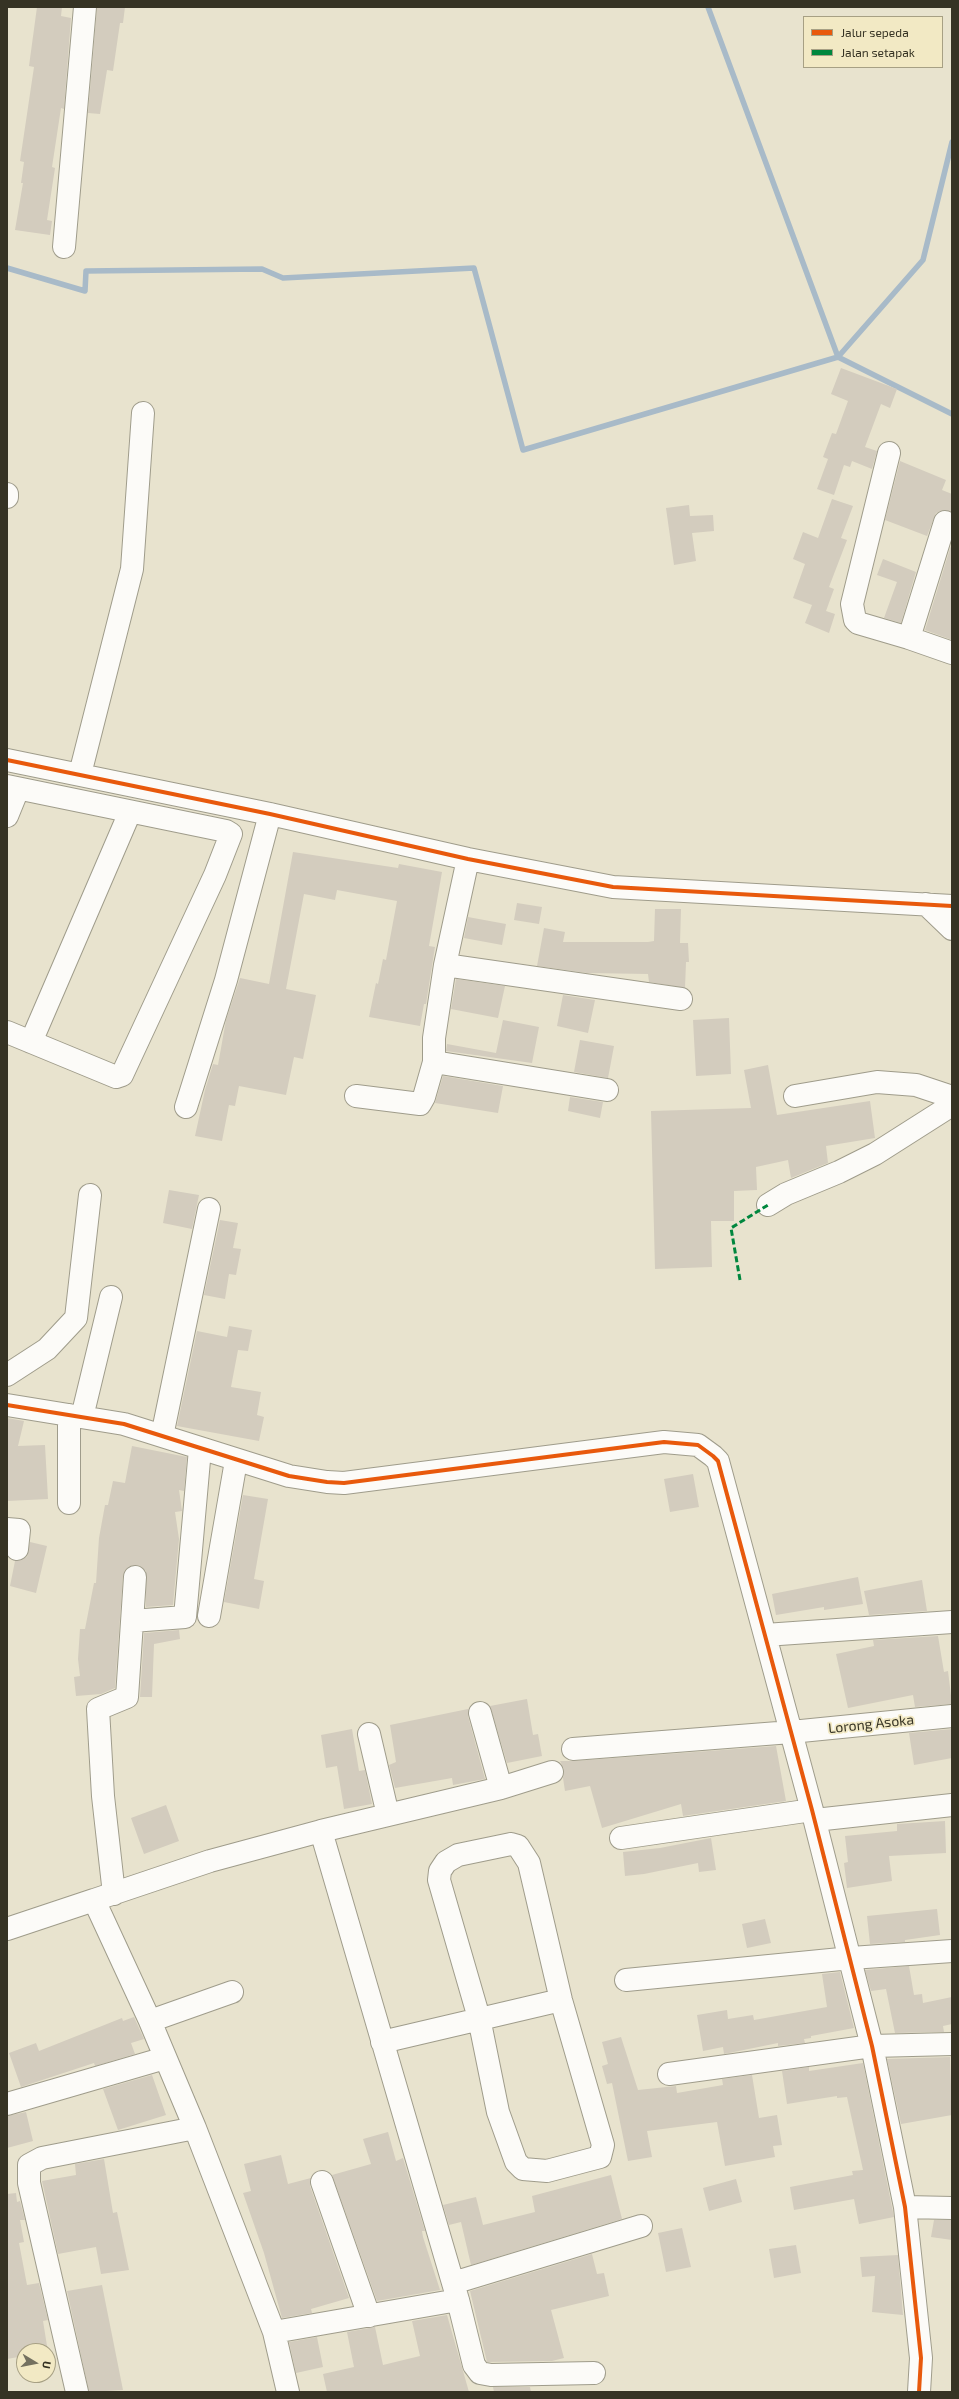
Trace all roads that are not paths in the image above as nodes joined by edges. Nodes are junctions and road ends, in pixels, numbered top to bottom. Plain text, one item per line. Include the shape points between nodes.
1 (85, 7) edge
2 (64, 247) dead end
3 (143, 413) dead end
4 (889, 453) dead end
5 (8, 494) edge
6 (7, 497) edge
7 (945, 522) dead end
8 (909, 638) junction
9 (952, 652) edge
10 (7, 760) edge
11 (80, 774) junction
12 (12, 787) edge
13 (130, 812) junction
14 (270, 814) junction
15 (7, 816) edge
16 (468, 859) junction
17 (926, 904) junction
18 (952, 906) edge
19 (952, 929) edge
20 (445, 965) junction
21 (681, 999) dead end
22 (7, 1032) edge
23 (31, 1042) junction
24 (434, 1062) junction
25 (607, 1090) dead end
26 (356, 1096) dead end
27 (795, 1096) dead end
28 (952, 1097) edge
29 (952, 1105) edge
30 (186, 1107) dead end
31 (90, 1195) dead end
32 (768, 1205) dead end
33 (209, 1209) dead end
34 (111, 1297) dead end
35 (7, 1375) edge
36 (7, 1405) edge
37 (76, 1416) junction
38 (162, 1436) junction
39 (200, 1449) junction
40 (236, 1461) junction
41 (69, 1503) dead end
42 (7, 1529) edge
43 (17, 1549) dead end
44 (135, 1577) dead end
45 (209, 1616) dead end
46 (132, 1621) junction
47 (952, 1622) edge
48 (765, 1635) junction
49 (480, 1713) dead end
50 (952, 1716) edge
51 (791, 1732) junction
52 (369, 1734) dead end
53 (573, 1749) dead end
54 (552, 1772) dead end
55 (501, 1788) junction
56 (952, 1804) edge
57 (388, 1815) junction
58 (813, 1815) junction
59 (321, 1831) junction
60 (621, 1838) dead end
61 (104, 1897) junction
62 (7, 1929) edge
63 (952, 1951) edge
64 (851, 1958) junction
65 (626, 1980) dead end
66 (232, 1992) dead end
67 (561, 2000) junction
68 (479, 2018) junction
69 (150, 2022) junction
70 (382, 2042) junction
71 (952, 2044) edge
72 (872, 2046) junction
73 (165, 2058) junction
74 (669, 2074) dead end
75 (7, 2104) edge
76 (195, 2128) junction
77 (322, 2182) dead end
78 (905, 2207) junction
79 (952, 2208) edge
80 (641, 2226) dead end
81 (455, 2292) junction
82 (369, 2316) junction
83 (274, 2332) junction
84 (594, 2373) dead end
85 (78, 2392) edge
86 (288, 2392) edge
87 (919, 2392) edge

1 - 2 street
3 - 11 street via 132,569
4 - 8 street via 852,604 855,620 858,622
5 - 6 street
7 - 8 street
8 - 9 street
10 - 11 street
11 - 14 street
12 - 13 street
12 - 15 street
13 - 23 street
13 - 23 street via 232,834 122,1075 116,1077
14 - 16 street
14 - 30 street via 226,980
16 - 17 street via 613,887
16 - 20 street
17 - 18 street
17 - 19 street
20 - 21 street
20 - 24 street via 434,1038
22 - 23 street
24 - 25 street
24 - 26 street via 420,1104
27 - 28 street via 877,1082 916,1085
29 - 32 street via 868,1158 786,1194
31 - 35 street via 76,1318 48,1349
33 - 38 street
34 - 37 street
36 - 37 street
37 - 38 street via 124,1424
37 - 41 street
38 - 39 street
39 - 40 street
39 - 46 street via 185,1618
40 - 45 street
40 - 48 street via 289,1476 344,1483 664,1442 698,1445 718,1461
42 - 43 street via 20,1530
44 - 46 street
46 - 61 street via 127,1697 98,1709 103,1796
47 - 48 street
48 - 51 street
49 - 55 street
50 - 51 street, Lorong Asoka
51 - 53 street, Lorong Asoka
51 - 58 street
52 - 57 street
54 - 55 street
55 - 57 street
56 - 58 street
57 - 59 street
58 - 60 street
58 - 64 street
59 - 61 street via 210,1860
59 - 70 street
61 - 62 street
61 - 69 street
63 - 64 street
64 - 65 street
64 - 72 street
66 - 69 street
67 - 68 street
67 - 68 street via 529,1863 524,1854 518,1846 512,1844 458,1855 446,1862 440,1871 439,1880
67 - 68 street via 604,2145 600,2158 547,2171 524,2169 516,2162 498,2112
68 - 70 street
69 - 73 street
70 - 81 street
71 - 72 street
72 - 74 street
72 - 78 street
73 - 75 street
73 - 76 street
76 - 83 street
76 - 85 street via 42,2158 29,2165 29,2183
77 - 82 street
78 - 79 street
78 - 87 street via 922,2358
80 - 81 street
81 - 82 street
81 - 84 street via 474,2365 480,2373
82 - 83 street
83 - 86 street

